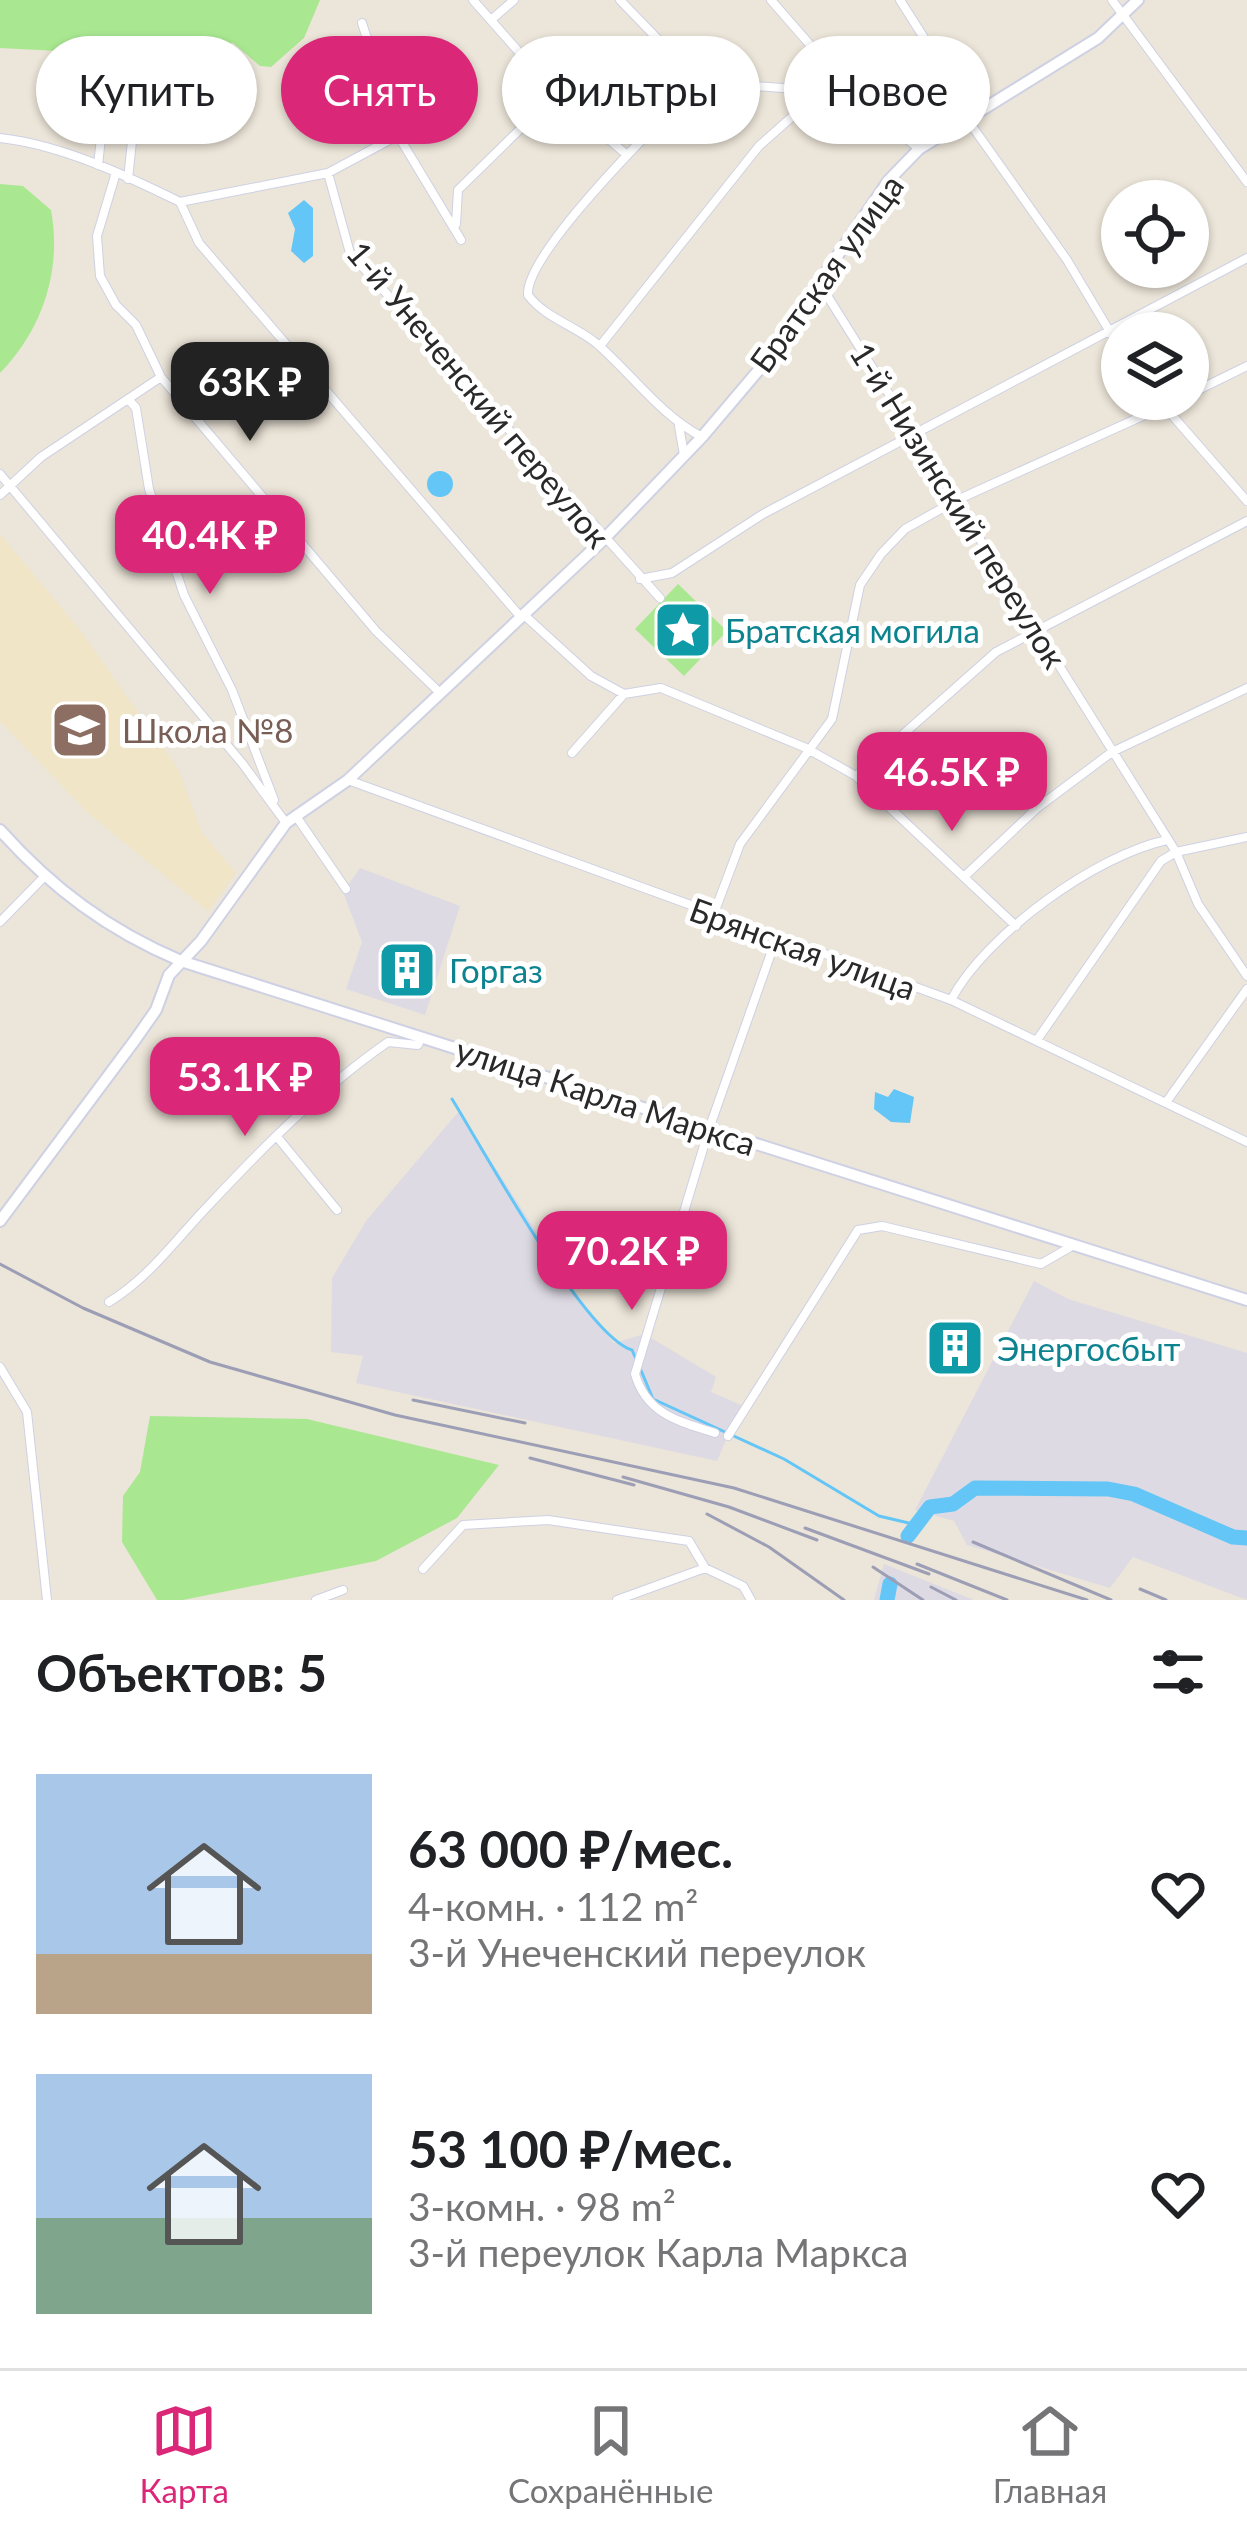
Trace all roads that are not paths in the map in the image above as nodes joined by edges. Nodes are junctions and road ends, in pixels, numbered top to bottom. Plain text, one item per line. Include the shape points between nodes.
1 (473, 0) edge
2 (514, 0) edge
3 (620, 0) edge
4 (770, 0) edge
5 (899, 0) edge
6 (1112, 0) edge
7 (1138, 0) edge
8 (1124, 16) junction
9 (491, 20) junction
10 (362, 23) dead end
11 (366, 36) edge
12 (505, 36) edge
13 (655, 36) edge
14 (802, 36) edge
15 (921, 36) edge
16 (990, 106) edge
17 (784, 127) edge
18 (0, 138) edge
19 (100, 144) edge
20 (132, 144) edge
21 (385, 144) edge
22 (403, 144) edge
23 (505, 144) edge
24 (614, 144) edge
25 (638, 144) edge
26 (913, 144) edge
27 (927, 144) edge
28 (988, 144) edge
29 (919, 149) junction
30 (627, 155) junction
31 (98, 166) junction
32 (328, 173) junction
33 (115, 176) junction
34 (128, 179) junction
35 (1247, 182) edge
36 (458, 190) junction
37 (432, 192) junction
38 (180, 202) junction
39 (457, 226) junction
40 (461, 240) dead end
41 (1247, 258) edge
42 (817, 280) junction
43 (1150, 312) edge
44 (1101, 313) edge
45 (1101, 339) edge
46 (600, 346) junction
47 (1247, 366) edge
48 (161, 377) junction
49 (1209, 385) edge
50 (128, 399) junction
51 (1124, 420) edge
52 (1177, 420) edge
53 (679, 425) junction
54 (917, 434) junction
55 (702, 437) junction
56 (684, 455) junction
57 (0, 474) edge
58 (8, 488) junction
59 (0, 495) edge
60 (957, 500) junction
61 (1247, 501) edge
62 (1247, 521) edge
63 (603, 540) junction
64 (640, 579) junction
65 (660, 598) dead end
66 (521, 615) junction
67 (1038, 631) junction
68 (1247, 688) edge
69 (438, 691) junction
70 (624, 694) junction
71 (806, 748) junction
72 (1112, 752) junction
73 (572, 753) dead end
74 (856, 776) junction
75 (348, 780) junction
76 (287, 817) junction
77 (0, 830) edge
78 (1247, 837) edge
79 (1167, 840) junction
80 (1176, 852) junction
81 (966, 875) junction
82 (43, 878) junction
83 (346, 890) dead end
84 (713, 916) junction
85 (0, 922) edge
86 (1016, 926) junction
87 (776, 938) junction
88 (181, 961) junction
89 (1247, 976) edge
90 (1247, 989) edge
91 (951, 1000) junction
92 (421, 1038) junction
93 (1037, 1040) junction
94 (1167, 1101) junction
95 (709, 1129) junction
96 (278, 1138) junction
97 (1247, 1142) edge
98 (4, 1207) edge
99 (337, 1210) dead end
100 (0, 1221) edge
101 (1074, 1245) junction
102 (1247, 1300) edge
103 (109, 1302) dead end
104 (0, 1367) edge
105 (715, 1433) dead end
106 (728, 1436) dead end
107 (705, 1568) junction
108 (423, 1569) dead end
109 (343, 1590) dead end
110 (47, 1600) edge
111 (316, 1600) edge
112 (617, 1600) edge
113 (751, 1600) edge

1 - 9 street
2 - 9 street
3 - 13 street
4 - 14 street
5 - 15 street
6 - 8 street
7 - 8 street, Братская улица
8 - 16 street, Братская улица
8 - 35 street
9 - 12 street
10 - 11 street
17 - 46 street via 731,178
18 - 31 street
19 - 31 street
20 - 34 street
21 - 32 street
22 - 37 street
23 - 36 street
24 - 30 street
25 - 30 street
26 - 29 street
27 - 29 street, Братская улица
28 - 44 street
29 - 42 street, Братская улица
30 - 46 street via 531,269 528,295 536,307
31 - 33 street
32 - 38 street
32 - 63 street, 1-й Унеченский переулок via 350,253
33 - 34 street
33 - 48 street via 98,236 100,276
34 - 38 street
36 - 37 street
36 - 39 street
37 - 39 street
38 - 66 street via 199,243
39 - 40 street
41 - 43 street
42 - 54 street, 1-й Низинский переулок
42 - 55 street, Братская улица via 763,365
45 - 54 street
46 - 53 street
47 - 49 street
48 - 50 street
48 - 69 street via 376,631
50 - 58 street
50 - 76 street via 184,595
51 - 60 street
52 - 61 street
53 - 55 street
53 - 56 street
54 - 60 street, 1-й Низинский переулок
54 - 64 street via 763,514 672,573
55 - 56 street, Братская улица
56 - 63 street, Братская улица
57 - 58 street
58 - 59 street
58 - 76 street
60 - 67 street, 1-й Низинский переулок
60 - 71 street via 904,529 860,585 832,719
62 - 67 street
63 - 64 street, 1-й Унеченский переулок
63 - 66 street, Братская улица
64 - 65 street, 1-й Унеченский переулок
66 - 69 street, Братская улица
66 - 70 street
67 - 72 street, 1-й Низинский переулок
67 - 74 street via 996,652
68 - 72 street
69 - 75 street, Братская улица
70 - 71 street via 661,688
70 - 73 street
71 - 74 street
71 - 84 street via 740,844
72 - 79 street, 1-й Низинский переулок
72 - 81 street
74 - 81 street
75 - 76 street, Братская улица
75 - 84 street, Брянская улица
76 - 83 street
76 - 88 street, Братская улица
77 - 82 street, улица Карла Маркса
78 - 80 street
79 - 80 street, 1-й Низинский переулок
79 - 86 street via 1101,865
80 - 89 street, 1-й Низинский переулок via 1198,904
80 - 93 street via 1125,908
81 - 86 street
82 - 85 street
82 - 88 street, улица Карла Маркса via 124,936
84 - 87 street, Брянская улица
86 - 91 street via 973,964
87 - 91 street, Брянская улица
87 - 95 street
88 - 92 street, улица Карла Маркса
88 - 98 street, Братская улица via 135,1040
90 - 94 street
91 - 93 street, Брянская улица
92 - 95 street, улица Карла Маркса
92 - 96 street via 418,1045 388,1042 361,1060
93 - 94 street, Брянская улица
94 - 97 street, Брянская улица
95 - 101 street, улица Карла Маркса
95 - 105 street via 635,1375 658,1413
96 - 99 street
96 - 103 street
98 - 100 street, Братская улица
101 - 102 street, улица Карла Маркса
101 - 106 street via 1041,1264 882,1226 858,1230
104 - 110 street via 27,1412
107 - 108 street via 689,1540 548,1520 463,1525
107 - 112 street
107 - 113 street via 743,1586
109 - 111 street

